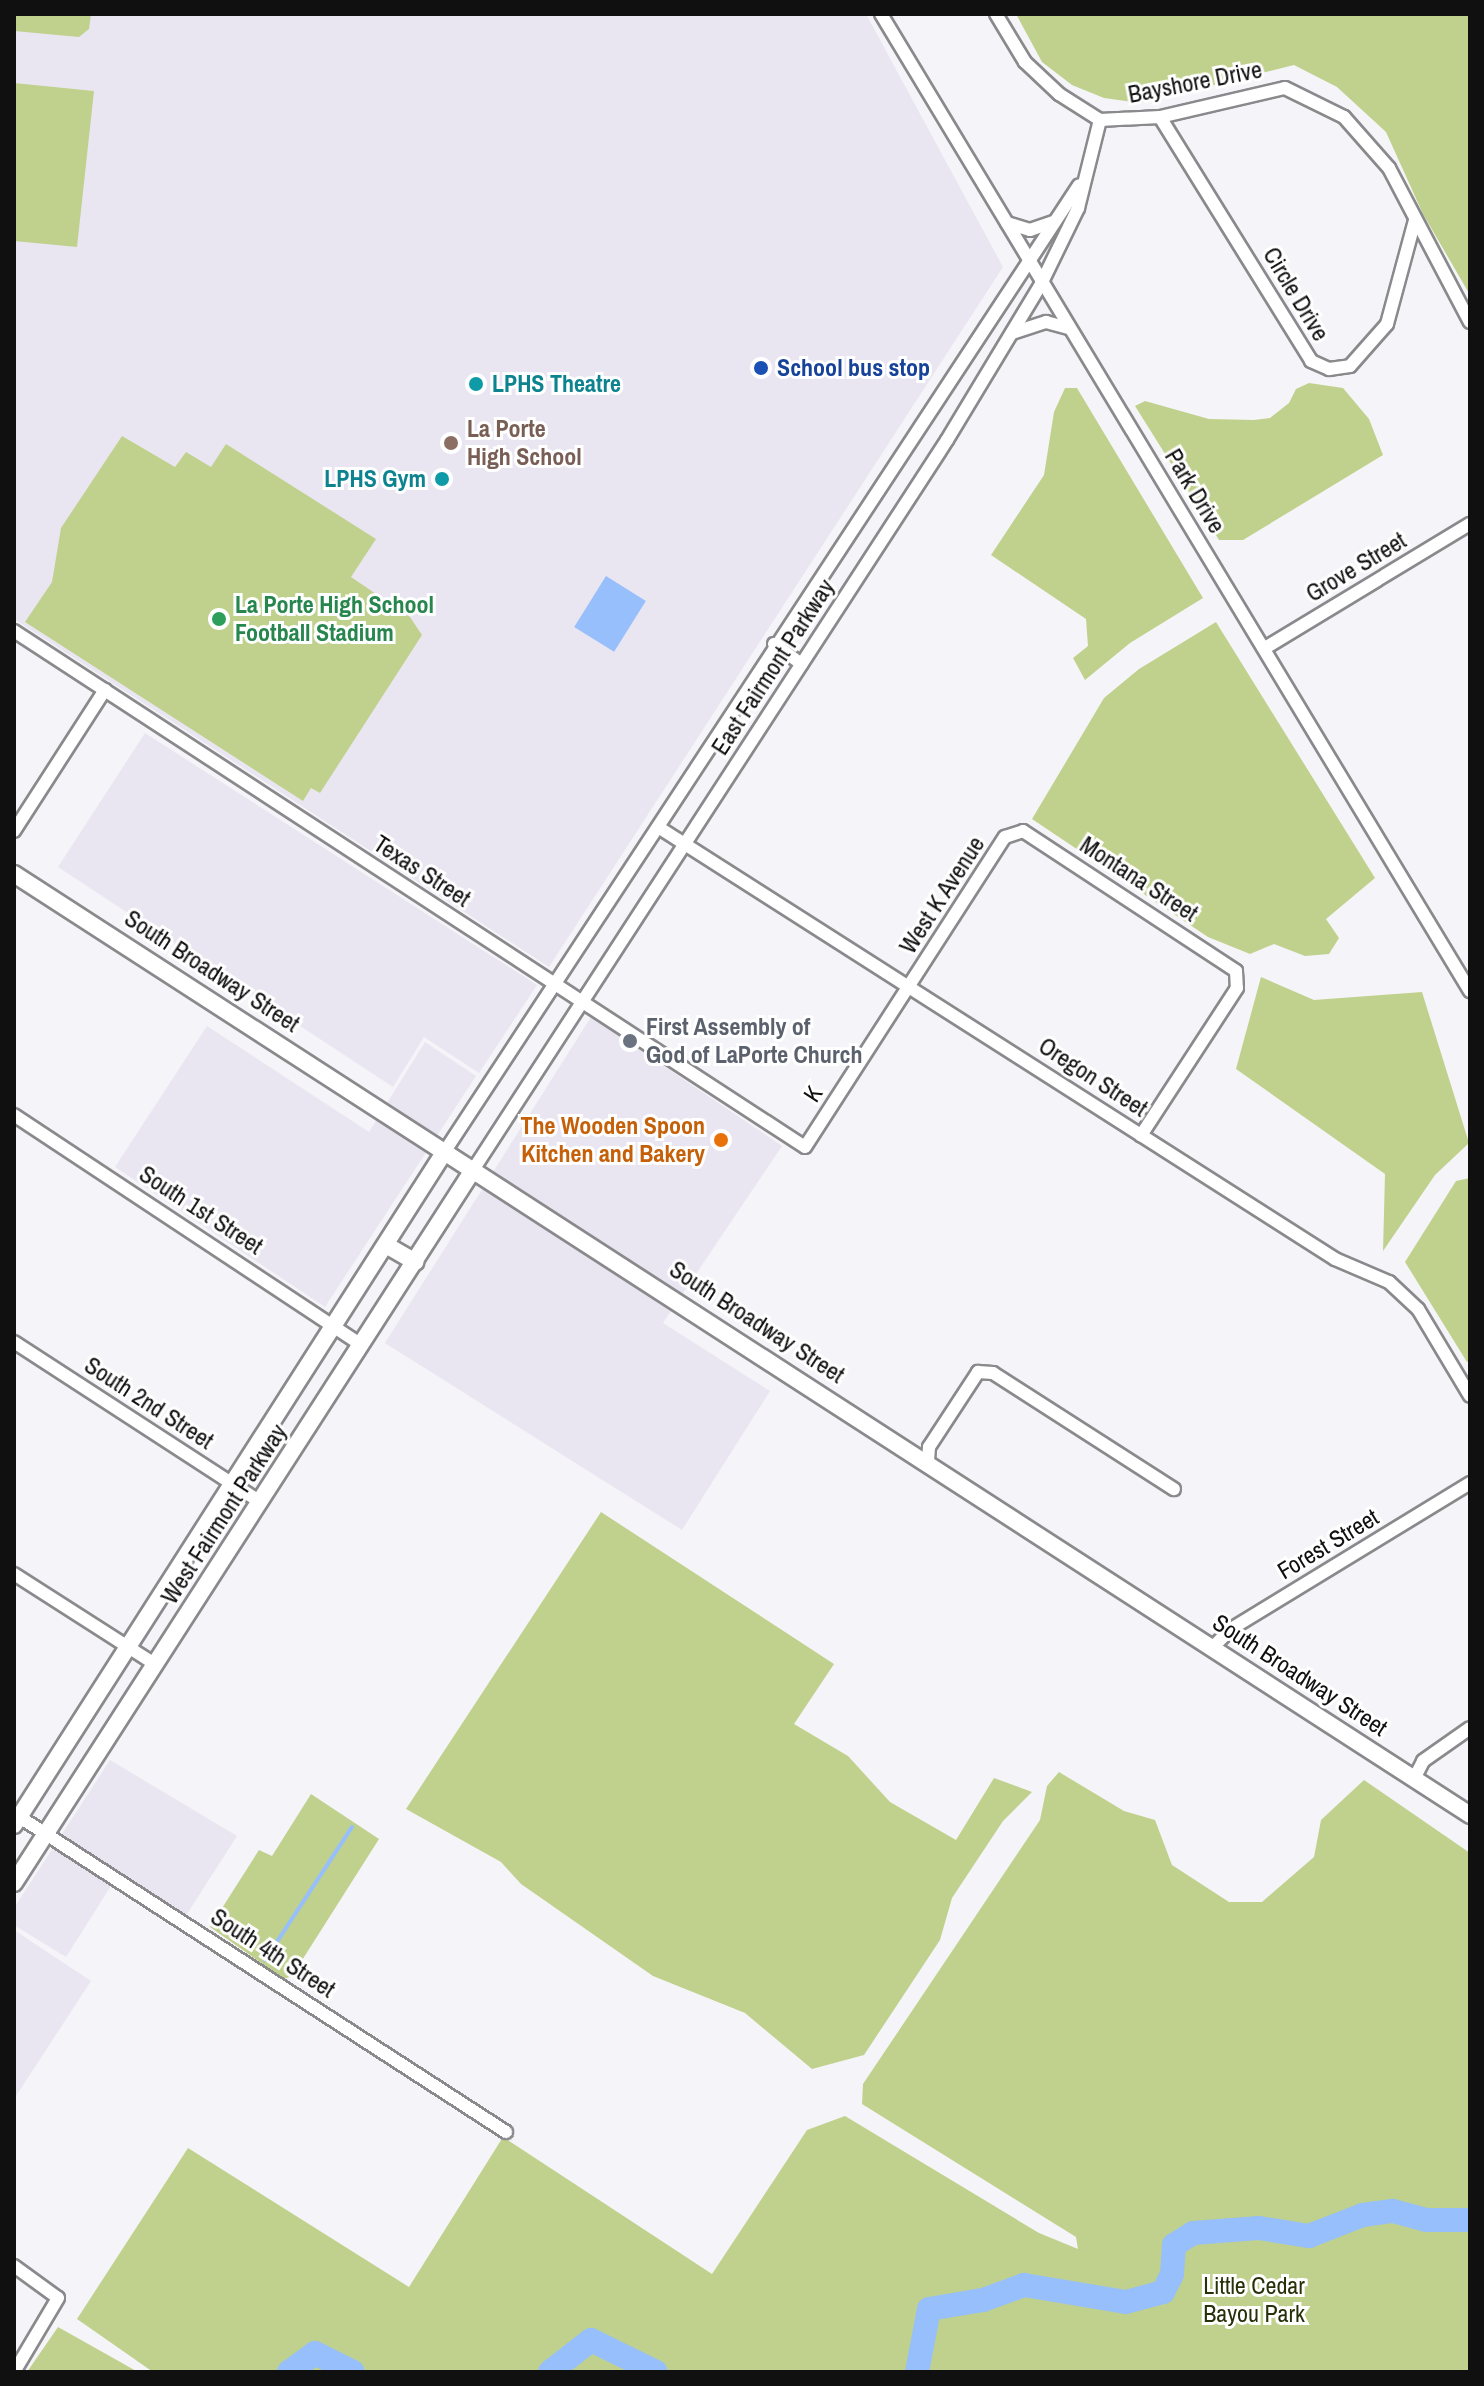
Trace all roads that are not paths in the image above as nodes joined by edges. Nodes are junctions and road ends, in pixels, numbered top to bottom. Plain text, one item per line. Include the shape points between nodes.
1 (881, 14) edge
2 (996, 14) edge
3 (1160, 117) junction
4 (1100, 120) junction
5 (1085, 176) junction
6 (1415, 220) junction
7 (1055, 221) junction
8 (1007, 223) junction
9 (1027, 259) junction
10 (1041, 284) junction
11 (1470, 322) edge
12 (1069, 328) junction
13 (1008, 336) junction
14 (1470, 524) edge
15 (14, 631) edge
16 (774, 644) junction
17 (1265, 648) junction
18 (802, 664) junction
19 (105, 690) junction
20 (658, 827) junction
21 (14, 831) edge
22 (1014, 831) joint
23 (686, 843) junction
24 (14, 874) edge
25 (555, 983) junction
26 (910, 985) junction
27 (1470, 991) edge
28 (585, 1000) junction
29 (14, 1115) edge
30 (1141, 1135) junction
31 (805, 1147) joint
32 (445, 1151) junction
33 (473, 1170) junction
34 (386, 1245) junction
35 (415, 1262) junction
36 (335, 1325) junction
37 (14, 1342) edge
38 (362, 1345) junction
39 (1470, 1396) edge
40 (928, 1461) junction
41 (1470, 1483) edge
42 (235, 1484) junction
43 (1174, 1489) dead end
44 (260, 1502) junction
45 (14, 1574) edge
46 (1213, 1647) junction
47 (128, 1648) junction
48 (155, 1664) junction
49 (1470, 1728) edge
50 (1414, 1779) junction
51 (1470, 1815) edge
52 (16, 1818) edge
53 (46, 1834) junction
54 (14, 1883) edge
55 (506, 2132) dead end
56 (14, 2266) edge
57 (14, 2372) edge

1 - 8 street, Park Drive
2 - 4 street, Bayshore Drive via 1025,62 1059,94
3 - 4 street, Bayshore Drive
3 - 6 street, Bayshore Drive via 1264,89 1285,88 1310,98 1363,133 1389,168
3 - 6 street, Circle Drive via 1311,361 1329,369 1350,366 1387,324
4 - 5 street, East Fairmont Parkway
5 - 7 street, East Fairmont Parkway
5 - 10 street, East Fairmont Parkway via 1078,208
6 - 11 street, Bayshore Drive
7 - 8 street via 1030,230
7 - 9 street, East Fairmont Parkway
8 - 9 street, Park Drive
9 - 10 street, Park Drive
9 - 16 street, East Fairmont Parkway
10 - 12 street, Park Drive
10 - 13 street, East Fairmont Parkway
12 - 13 street via 1034,323
12 - 17 street, Park Drive
13 - 18 street, East Fairmont Parkway
14 - 17 street, Grove Street
15 - 19 street, Texas Street
16 - 18 street
16 - 20 street, East Fairmont Parkway
17 - 27 street, Park Drive
18 - 23 street, East Fairmont Parkway
19 - 21 street
19 - 25 street, Texas Street
20 - 23 street, Oregon Street
20 - 25 street, East Fairmont Parkway
22 - 26 street, West K Avenue via 1005,837
22 - 30 street, Montana Street via 1023,831 1236,971 1237,988
23 - 26 street, Oregon Street
23 - 28 street, East Fairmont Parkway
24 - 32 main road, South Broadway Street
25 - 28 street, Texas Street
25 - 32 street, East Fairmont Parkway
26 - 30 street, Oregon Street
26 - 31 street, K
28 - 31 street, Texas Street
28 - 33 street, East Fairmont Parkway
29 - 36 street, South 1st Street
30 - 39 street, Oregon Street via 1335,1259 1389,1282 1418,1309
32 - 33 main road, South Broadway Street
32 - 34 main road, West Fairmont Parkway
33 - 35 main road, West Fairmont Parkway
33 - 40 main road, South Broadway Street
34 - 35 main road
34 - 36 main road, West Fairmont Parkway
35 - 38 main road, West Fairmont Parkway
36 - 38 street, South 1st Street
36 - 42 main road, West Fairmont Parkway
37 - 42 street, South 2nd Street
38 - 44 main road, West Fairmont Parkway
40 - 43 street via 929,1447 978,1372 993,1373
40 - 46 main road, South Broadway Street
41 - 46 street, Forest Street via 1231,1629
42 - 44 street, South 2nd Street
42 - 47 main road, West Fairmont Parkway
44 - 48 main road, West Fairmont Parkway
45 - 47 street
46 - 50 main road, South Broadway Street
47 - 48 street
47 - 52 main road, West Fairmont Parkway
48 - 53 main road, West Fairmont Parkway
49 - 50 street via 1423,1761
50 - 51 main road, South Broadway Street
52 - 53 street, South 4th Street
53 - 54 main road, West Fairmont Parkway
53 - 55 street, South 4th Street
56 - 57 street via 58,2298

